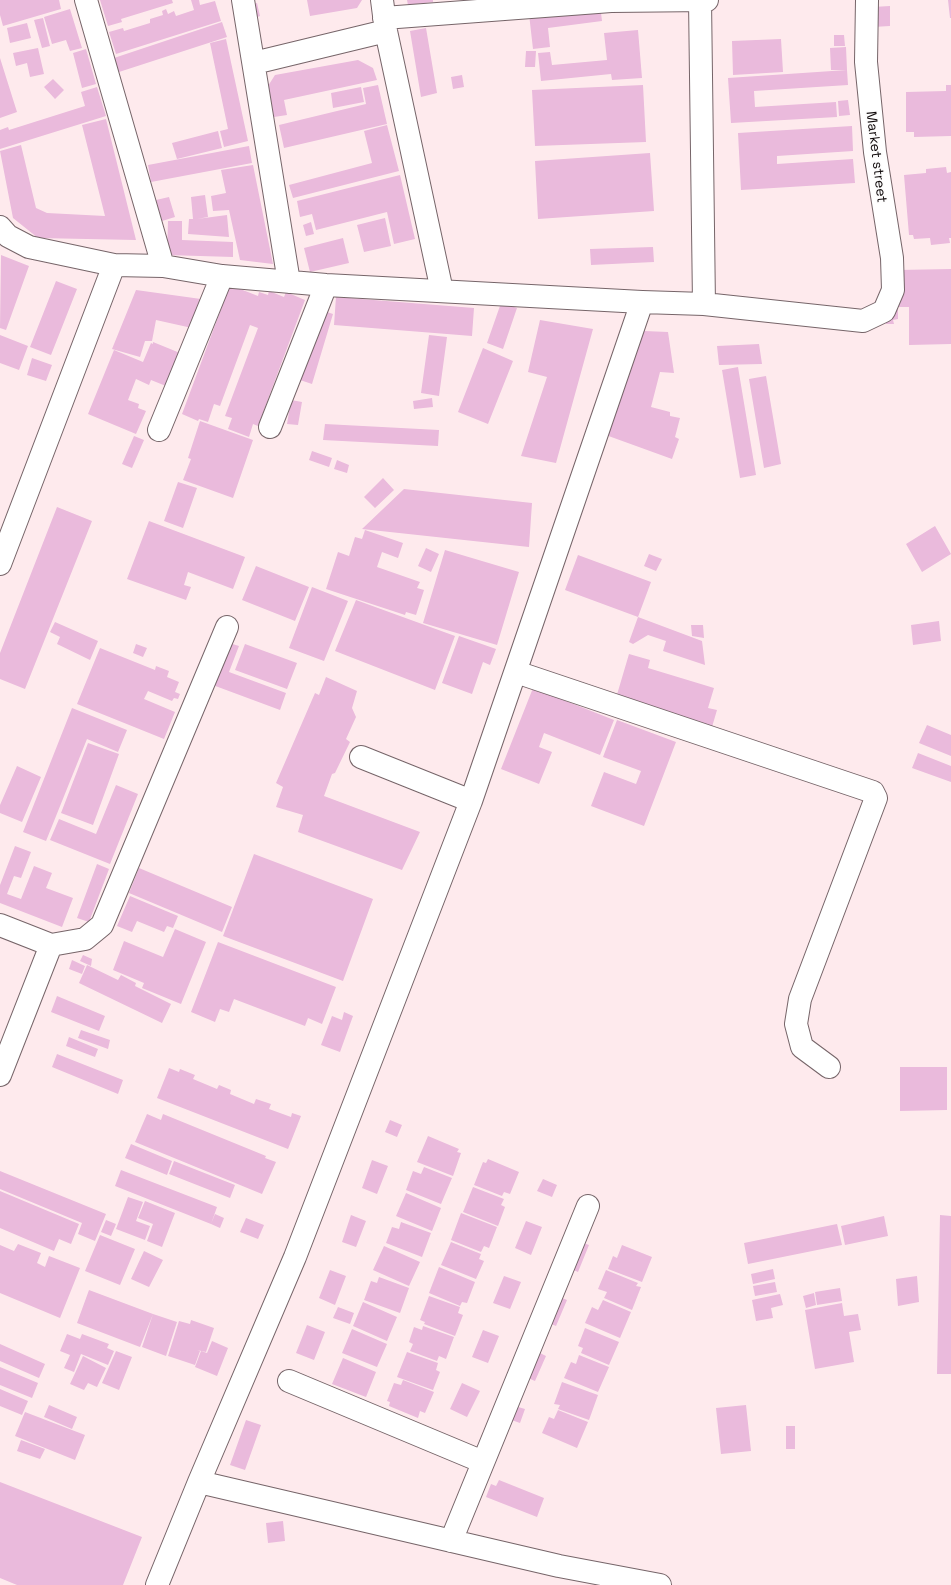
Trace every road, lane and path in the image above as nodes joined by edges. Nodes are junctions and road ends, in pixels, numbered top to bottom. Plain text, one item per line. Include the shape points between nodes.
1 (86, 0) edge
2 (243, 0) edge
3 (700, 0) edge
4 (706, 0) edge
5 (867, 0) edge
6 (384, 16) edge
7 (254, 63) junction
8 (0, 228) edge
9 (114, 265) junction
10 (163, 266) junction
11 (222, 276) junction
12 (288, 282) junction
13 (326, 285) junction
14 (442, 291) junction
15 (642, 302) junction
16 (704, 304) junction
17 (270, 426) dead end
18 (160, 430) dead end
19 (0, 564) edge
20 (227, 627) dead end
21 (516, 672) junction
22 (361, 758) dead end
23 (471, 801) junction
24 (0, 925) edge
25 (51, 945) junction
26 (829, 1067) dead end
27 (0, 1075) edge
28 (588, 1206) dead end
29 (289, 1381) dead end
30 (483, 1462) junction
31 (199, 1482) junction
32 (450, 1541) junction
33 (157, 1585) edge
34 (660, 1585) edge

1 - 10 street
2 - 7 street
3 - 4 street
3 - 6 street via 611,1
3 - 16 street
5 - 16 street, Market street via 866,62 876,160 892,258 893,290 884,311 863,321
6 - 7 street
6 - 14 street
7 - 12 street
8 - 9 street via 8,236 29,247
9 - 10 street
9 - 19 street
10 - 11 street
11 - 12 street
11 - 18 street
12 - 13 street
13 - 14 street
13 - 17 street
14 - 15 street
15 - 16 street
15 - 21 street
20 - 25 street via 102,925 85,939
21 - 23 street
21 - 26 street via 873,792 876,798 800,999 796,1024 802,1047
22 - 23 street
23 - 31 street via 296,1257
24 - 25 street
25 - 27 street
28 - 30 street
29 - 30 street
30 - 32 street
31 - 32 street
31 - 33 street
32 - 34 street via 559,1566

